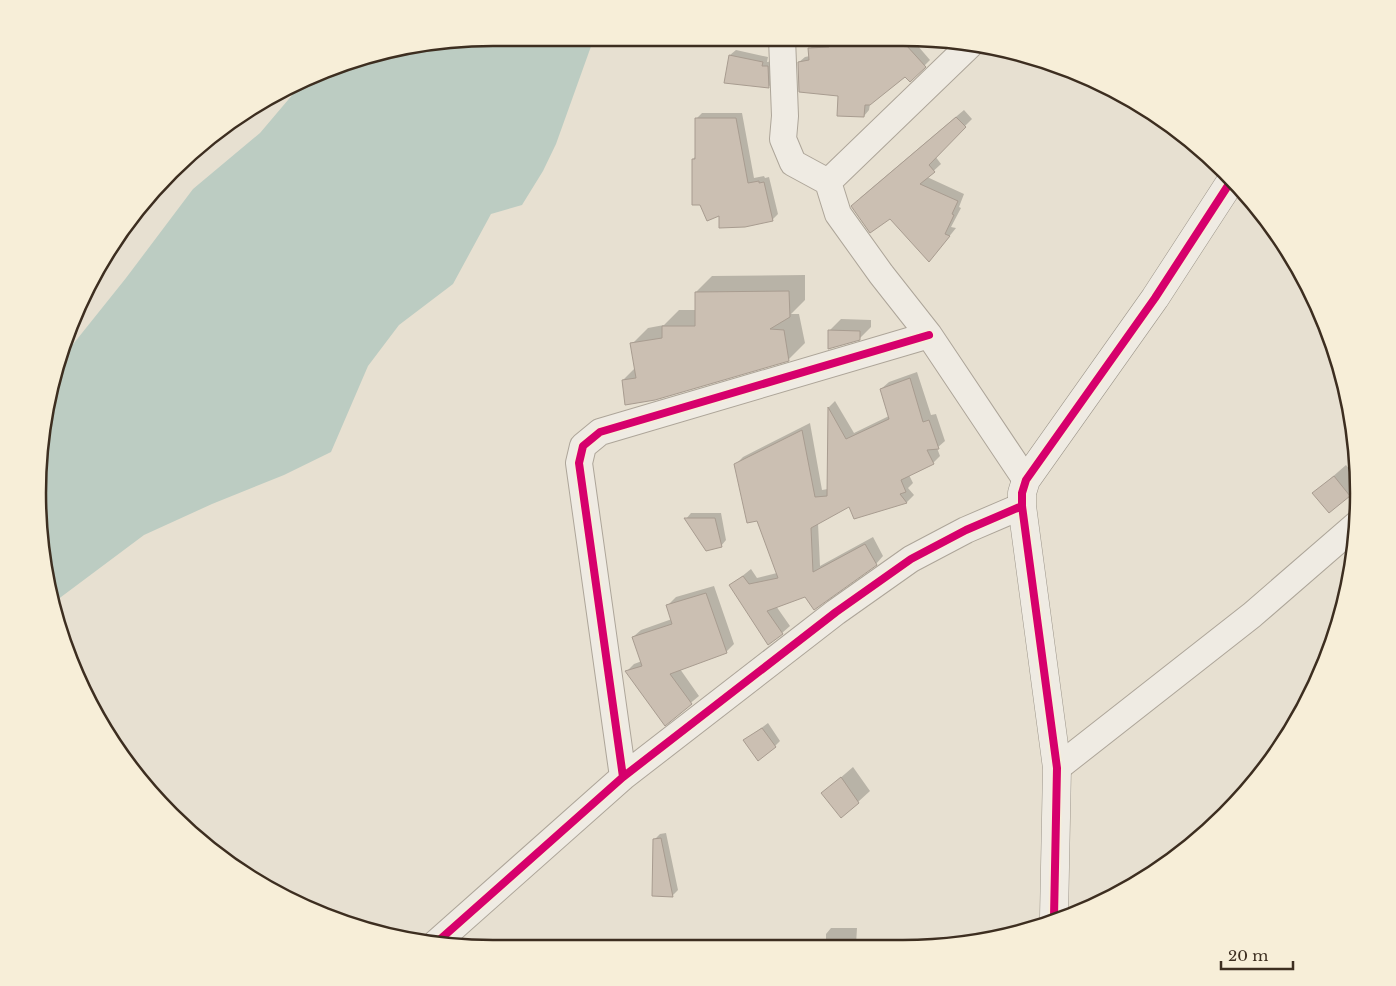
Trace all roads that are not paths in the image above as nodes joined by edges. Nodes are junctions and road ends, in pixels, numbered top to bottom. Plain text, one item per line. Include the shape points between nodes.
1 (782, 46) edge
2 (964, 51) edge
3 (828, 182) junction
4 (1228, 186) edge
5 (929, 335) junction
6 (1026, 480) junction
7 (1022, 506) junction
8 (1348, 532) edge
9 (1057, 768) junction
10 (622, 777) junction
11 (1054, 913) edge
12 (443, 937) edge

1 - 3 street via 783,139 793,163
2 - 3 street
3 - 5 street via 838,214
4 - 6 street via 1155,298
5 - 6 street
5 - 10 street via 600,432 583,446 579,464
6 - 7 street
7 - 9 street
7 - 10 street via 911,559 836,612
8 - 9 street via 1252,615
9 - 11 street
10 - 12 street

